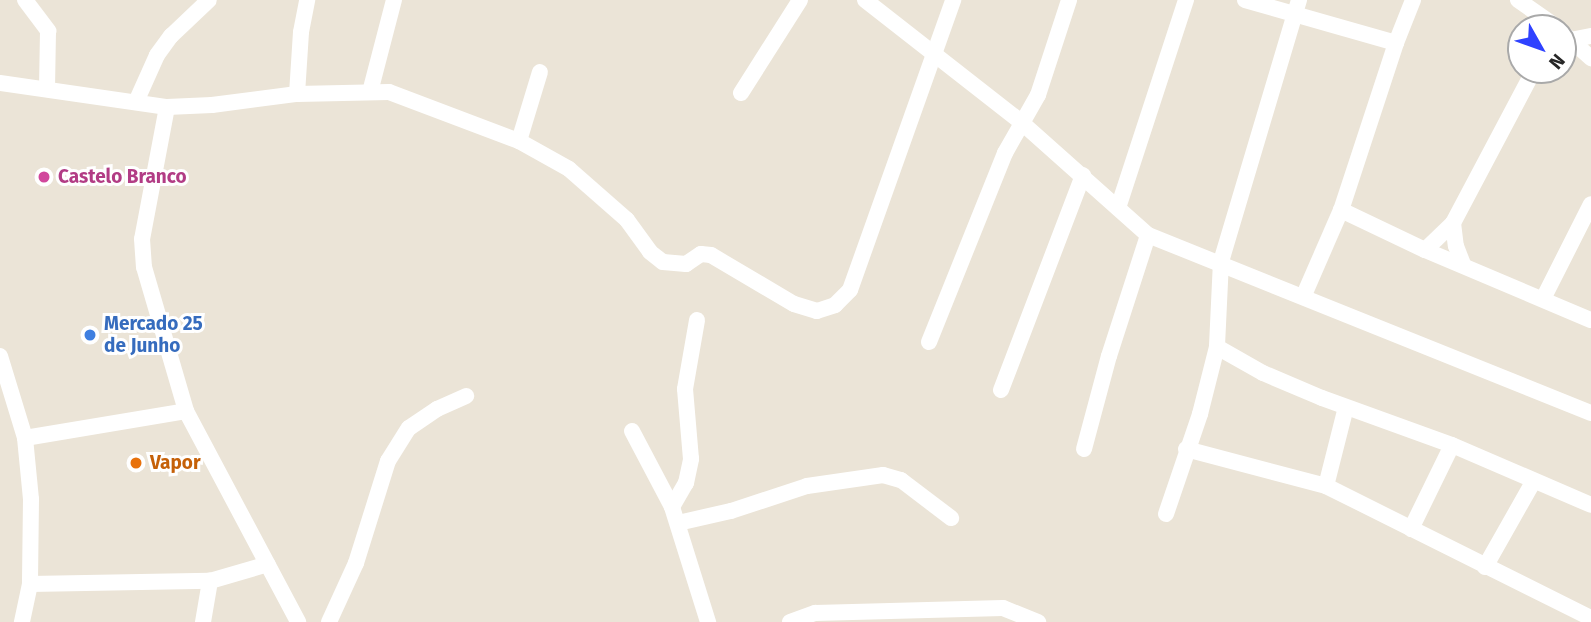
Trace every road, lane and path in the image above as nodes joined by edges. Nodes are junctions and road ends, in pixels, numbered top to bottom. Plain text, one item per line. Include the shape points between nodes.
1 (25, 0) edge
2 (209, 0) edge
3 (307, 0) edge
4 (394, 0) edge
5 (800, 0) edge
6 (865, 0) edge
7 (953, 0) edge
8 (1069, 0) edge
9 (1186, 0) edge
10 (1245, 0) edge
11 (1413, 0) edge
12 (1518, 0) edge
13 (1296, 8) edge
14 (1536, 14) edge
15 (1396, 43) junction
16 (1577, 47) edge
17 (933, 54) junction
18 (1591, 58) edge
19 (540, 72) dead end
20 (0, 83) edge
21 (1527, 84) edge
22 (47, 89) junction
23 (370, 92) junction
24 (741, 93) dead end
25 (297, 94) junction
26 (136, 102) junction
27 (167, 107) junction
28 (1021, 122) junction
29 (519, 141) junction
30 (1083, 175) junction
31 (1591, 204) edge
32 (1118, 208) junction
33 (1340, 210) junction
34 (1453, 223) junction
35 (1148, 234) junction
36 (1425, 250) junction
37 (1221, 261) junction
38 (1463, 264) junction
39 (1304, 295) junction
40 (1543, 299) junction
41 (698, 320) dead end
42 (1591, 320) edge
43 (929, 342) dead end
44 (1217, 347) junction
45 (0, 356) edge
46 (1001, 390) dead end
47 (466, 396) dead end
48 (1346, 407) junction
49 (186, 411) junction
50 (1591, 413) edge
51 (632, 431) dead end
52 (25, 438) junction
53 (1452, 445) junction
54 (1084, 449) dead end
55 (1186, 449) junction
56 (1533, 482) junction
57 (1326, 486) junction
58 (1591, 505) edge
59 (672, 507) junction
60 (1166, 514) dead end
61 (951, 518) dead end
62 (678, 523) junction
63 (1411, 529) junction
64 (268, 564) junction
65 (1485, 567) junction
66 (210, 581) junction
67 (30, 584) junction
68 (1591, 618) edge
69 (22, 622) edge
70 (202, 622) edge
71 (298, 622) edge
72 (329, 622) edge
73 (708, 622) edge
74 (790, 622) edge
75 (1038, 622) edge

1 - 22 street via 48,31
2 - 26 street via 157,55
3 - 25 street
4 - 23 street
5 - 24 street
6 - 17 street
7 - 17 street
8 - 28 street via 1038,95
9 - 32 street
10 - 13 street
11 - 15 street
12 - 14 street
13 - 15 street
13 - 37 street
15 - 33 street
16 - 18 street
17 - 28 street
17 - 29 street via 850,290 835,305 817,311 794,304 711,254 701,254 686,264 663,262 593,188
19 - 29 street
20 - 22 street
21 - 34 street
22 - 26 street
23 - 25 street
23 - 29 street via 389,92
25 - 27 street
26 - 27 street
27 - 49 street via 142,239 144,268
28 - 30 street
28 - 43 street
30 - 32 street
30 - 46 street
31 - 40 street
32 - 35 street
33 - 36 street
33 - 39 street
34 - 36 street
34 - 38 street via 1455,246
35 - 37 street
35 - 54 street
36 - 38 street
37 - 39 street
37 - 44 street
38 - 40 street
39 - 50 street
40 - 42 street
41 - 59 street via 685,389 691,459 686,483
44 - 48 street via 1263,373
44 - 55 street
45 - 52 street
47 - 72 street via 409,428 388,461 356,563
48 - 53 street
48 - 57 street
49 - 52 street
49 - 64 street
51 - 59 street
52 - 67 street
53 - 56 street
53 - 63 street
55 - 57 street
55 - 60 street
56 - 58 street
56 - 65 street
57 - 63 street
59 - 62 street
61 - 62 street via 901,480 883,475 807,486
62 - 73 street
63 - 65 street
64 - 66 street
64 - 71 street
65 - 68 street
66 - 67 street
66 - 70 street
67 - 69 street
74 - 75 street via 815,613 1003,608

